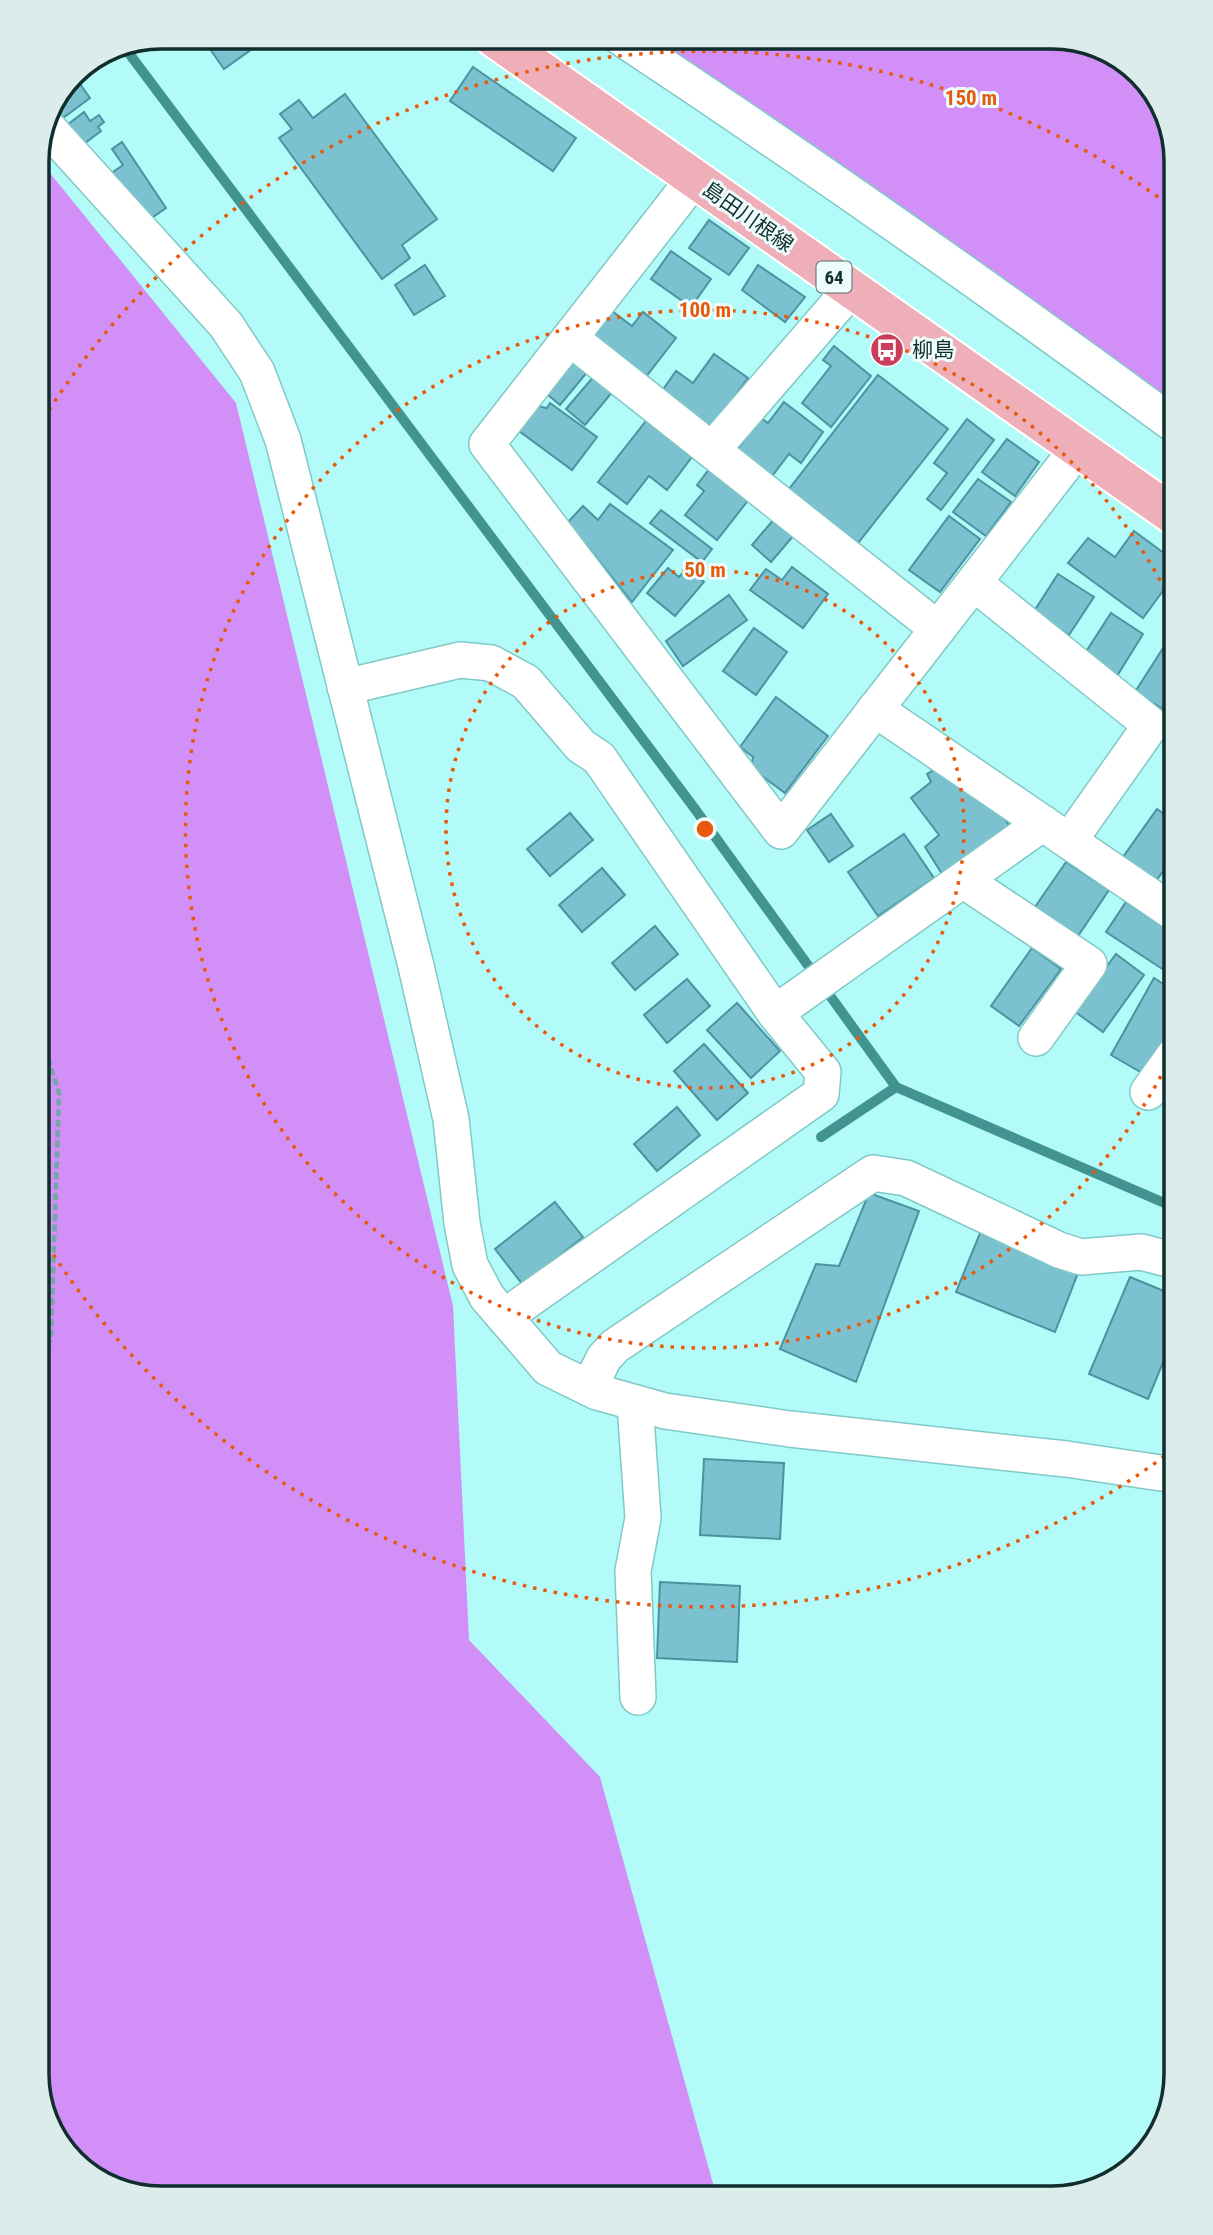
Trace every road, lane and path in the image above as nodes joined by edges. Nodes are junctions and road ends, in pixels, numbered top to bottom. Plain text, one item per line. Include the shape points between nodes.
1 (510, 49) edge
2 (638, 49) edge
3 (53, 133) edge
4 (694, 179) junction
5 (851, 289) junction
6 (570, 338) junction
7 (1164, 417) edge
8 (1079, 448) junction
9 (712, 450) junction
10 (1164, 508) edge
11 (974, 583) junction
12 (938, 629) junction
13 (345, 687) junction
14 (875, 709) junction
15 (1056, 832) junction
16 (963, 880) junction
17 (1164, 906) edge
18 (775, 1013) junction
19 (1036, 1038) dead end
20 (49, 1061) edge
21 (1164, 1070) edge
22 (1148, 1092) dead end
23 (1164, 1258) edge
24 (505, 1317) junction
25 (49, 1346) edge
26 (589, 1388) junction
27 (635, 1403) junction
28 (1164, 1472) edge
29 (638, 1697) dead end

1 - 4 main road, 島田川根線 / 64
2 - 7 street via 835,182
3 - 13 street via 226,325 257,372 283,440
4 - 5 main road, 島田川根線 / 64
4 - 6 street
5 - 8 main road, 島田川根線 / 64
5 - 9 street
6 - 9 street
6 - 14 street via 487,444 780,831
8 - 10 main road, 島田川根線 / 64
8 - 11 street
9 - 12 street
11 - 12 street
11 - 15 street via 1151,725
12 - 14 street
13 - 18 street via 460,660 491,663 526,681 581,746 598,758
13 - 24 street via 451,1119 470,1265 487,1297
14 - 15 street
15 - 16 street
15 - 17 street
16 - 18 street
16 - 19 street via 1089,964
18 - 24 street via 823,1072 821,1094
20 - 25 path via 59,1093
21 - 22 street
23 - 26 street via 1141,1252 1081,1257 906,1178 873,1173 615,1346
24 - 26 street via 548,1368
26 - 27 street
27 - 28 street via 790,1429
27 - 29 street via 643,1518 634,1570

